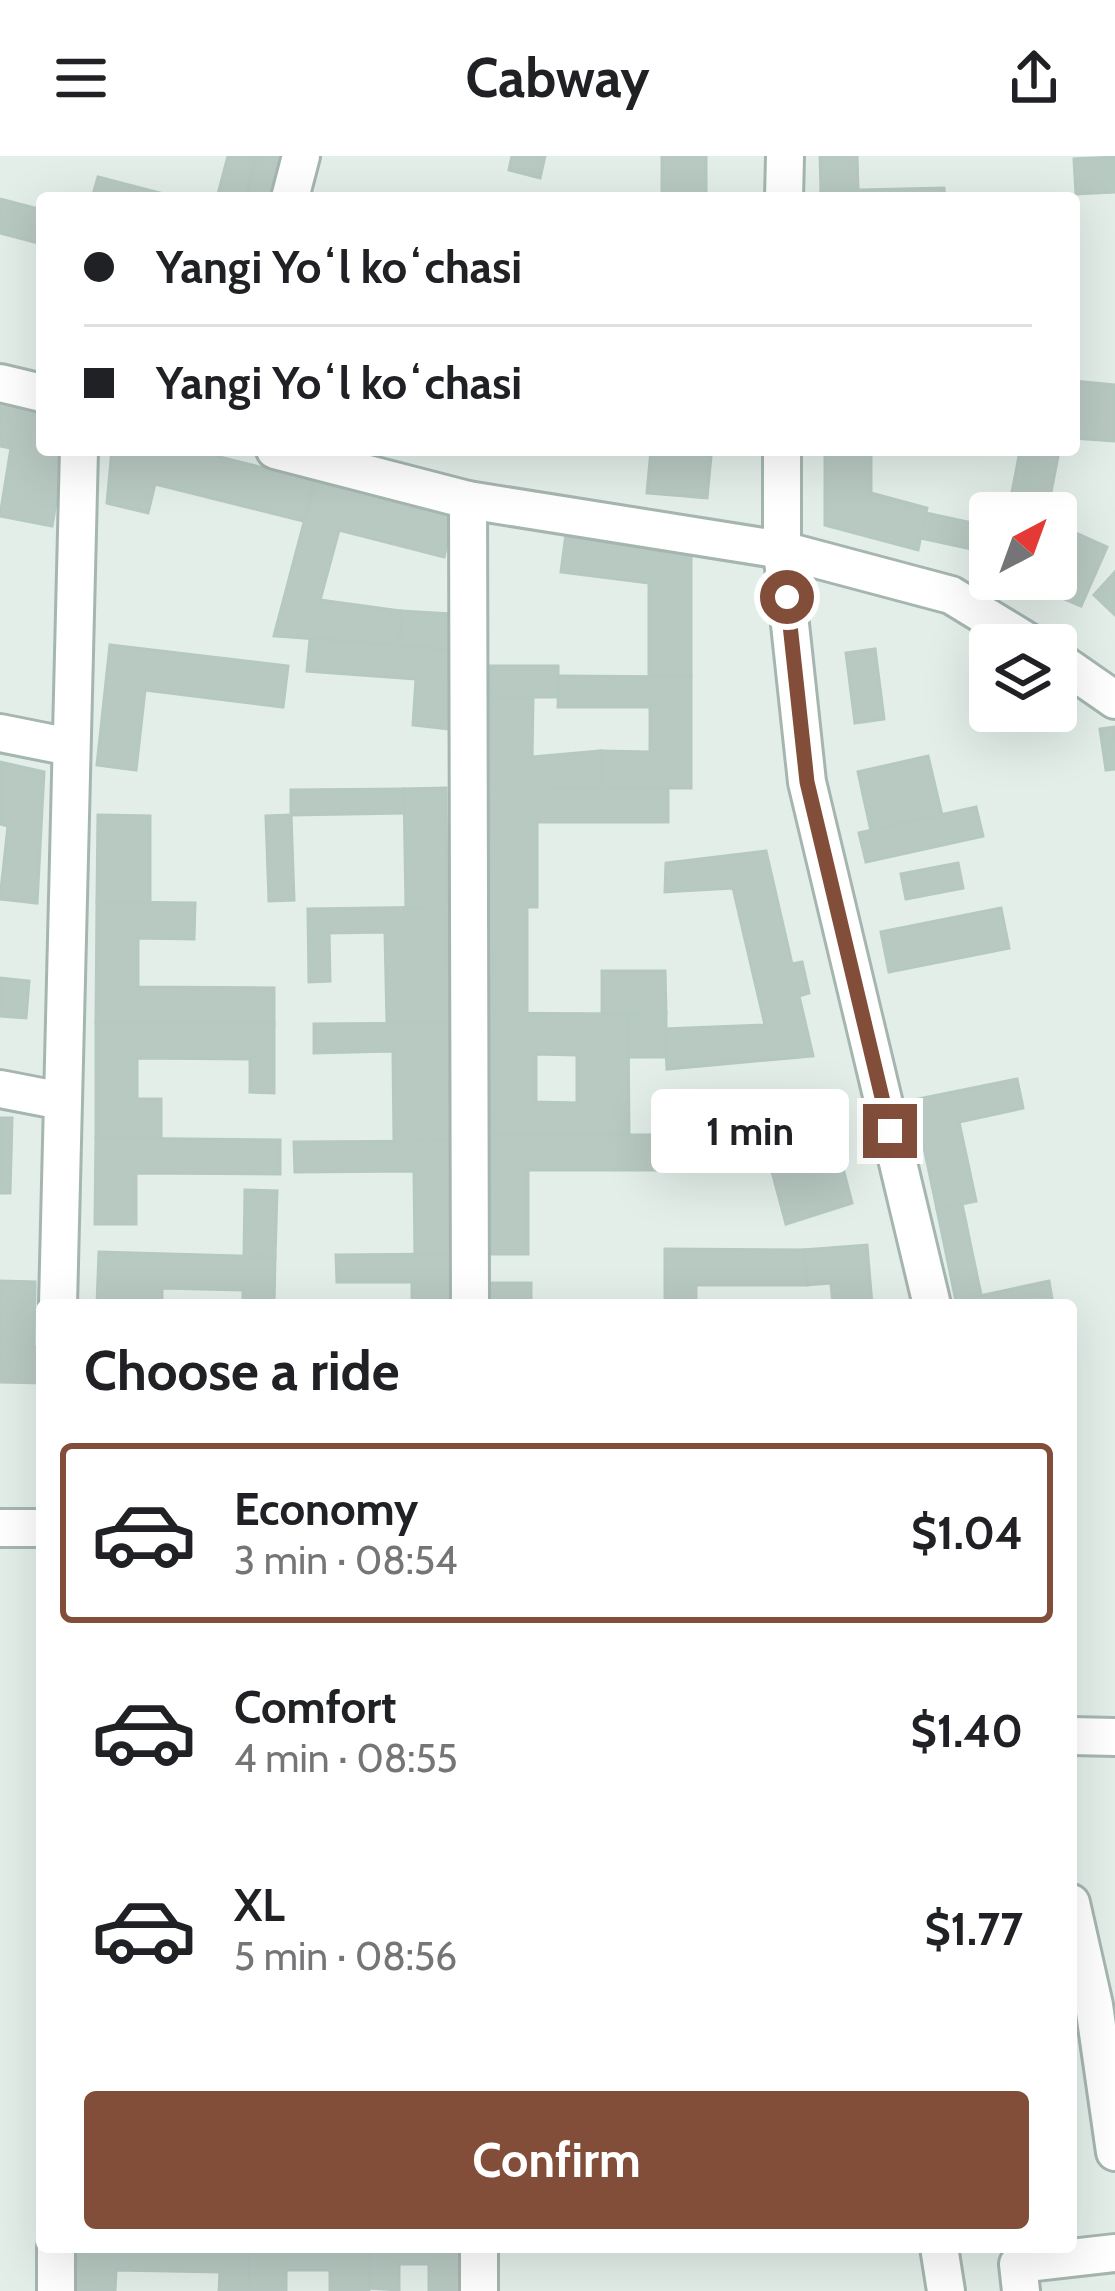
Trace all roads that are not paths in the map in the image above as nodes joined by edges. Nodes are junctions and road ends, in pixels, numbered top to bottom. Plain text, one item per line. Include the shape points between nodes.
1 (301, 156) edge
2 (785, 156) edge
3 (292, 192) edge
4 (784, 192) edge
5 (0, 382) edge
6 (36, 391) edge
7 (79, 456) edge
8 (298, 456) edge
9 (782, 456) edge
10 (468, 500) junction
11 (782, 550) junction
12 (999, 624) edge
13 (1077, 674) edge
14 (1115, 700) edge
15 (0, 733) edge
16 (70, 747) junction
17 (0, 1089) edge
18 (62, 1101) junction
19 (58, 1299) edge
20 (470, 1299) edge
21 (931, 1299) edge
22 (0, 1528) edge
23 (36, 1528) edge
24 (1077, 1736) edge
25 (1115, 1737) edge
26 (1077, 1956) edge
27 (1083, 2010) edge
28 (1115, 2152) edge
29 (1115, 2252) edge
30 (56, 2253) edge
31 (479, 2253) edge
32 (940, 2253) edge
33 (1018, 2267) edge
34 (56, 2291) edge
35 (479, 2291) edge
36 (946, 2291) edge

1 - 3 street
2 - 4 street
5 - 6 street
7 - 16 street
8 - 10 street
9 - 11 street
10 - 11 street
10 - 20 street
11 - 12 street via 951,595
11 - 21 street via 807,782
13 - 14 street
15 - 16 street
16 - 18 street
17 - 18 street
18 - 19 street
22 - 23 street
24 - 25 street
26 - 27 street
27 - 28 street
29 - 33 street
30 - 34 street
31 - 35 street
32 - 36 street

